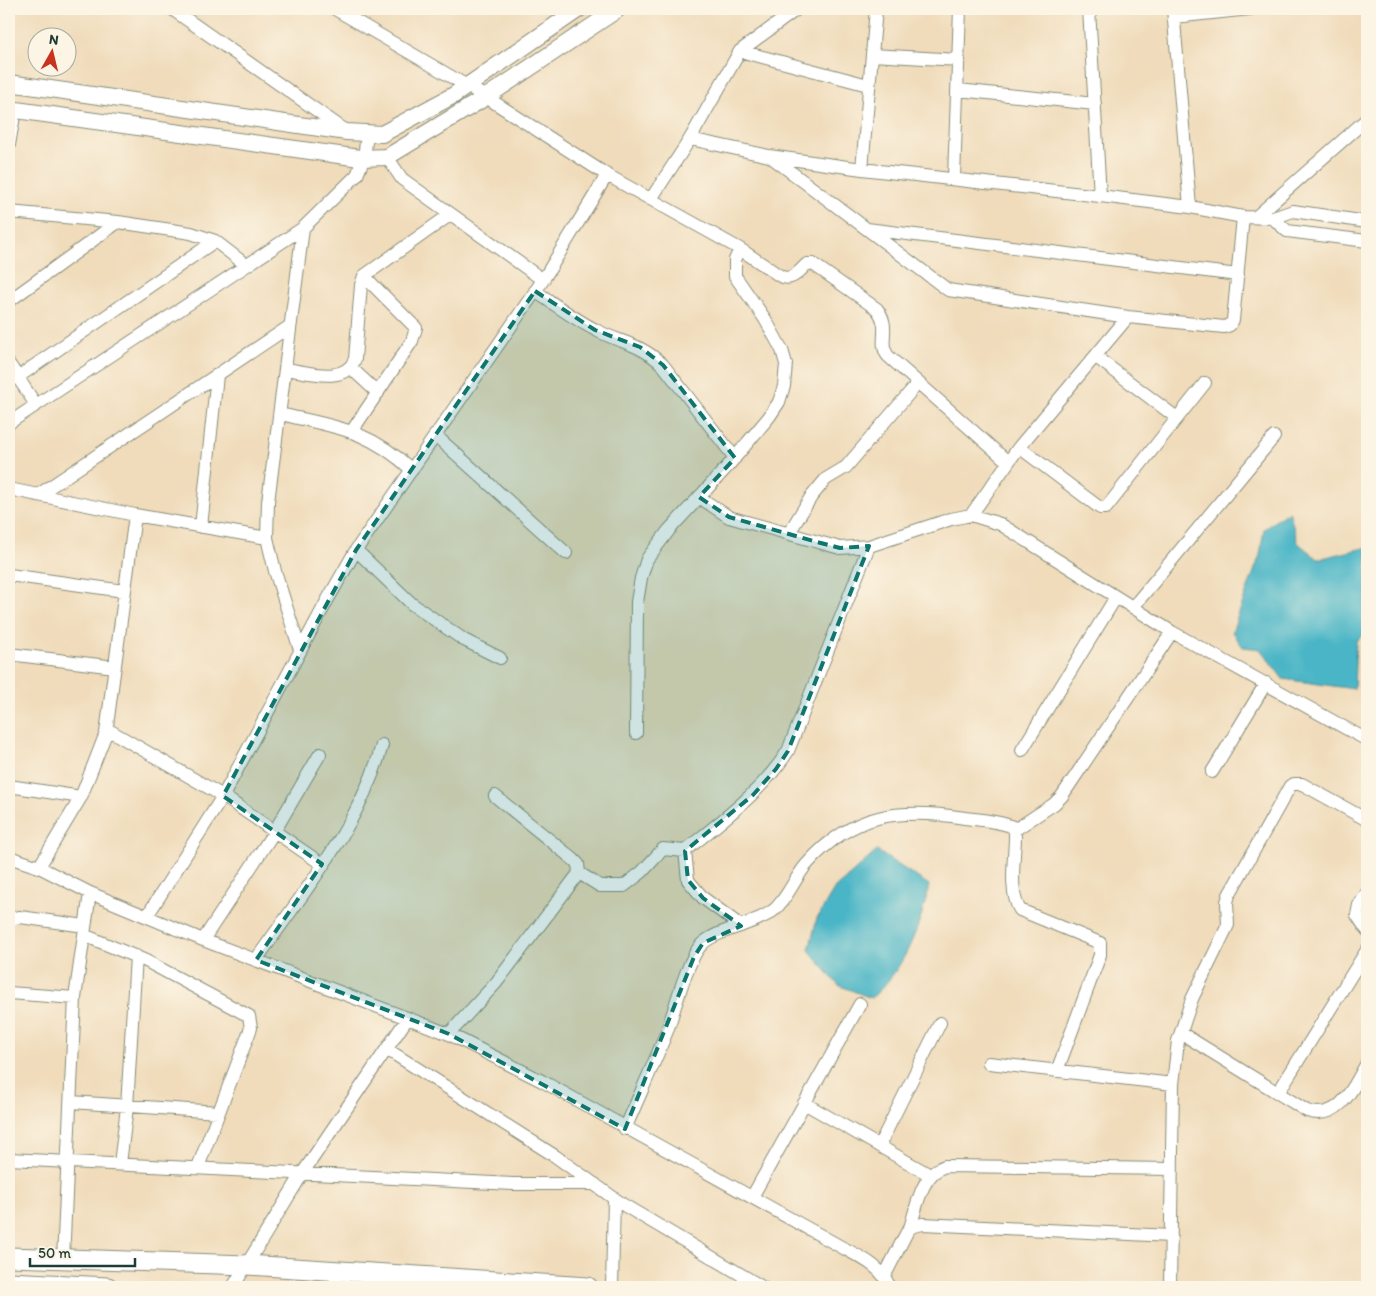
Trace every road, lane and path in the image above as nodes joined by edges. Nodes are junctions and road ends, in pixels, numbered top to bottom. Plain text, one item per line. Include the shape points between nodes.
1 (172, 9) edge
2 (335, 9) edge
3 (579, 9) edge
4 (618, 9) edge
5 (797, 9) edge
6 (876, 9) edge
7 (960, 9) edge
8 (1090, 9) edge
9 (1250, 9) edge
10 (1173, 13) edge
11 (740, 51) junction
12 (872, 55) junction
13 (959, 60) junction
14 (9, 83) edge
15 (868, 85) junction
16 (467, 86) junction
17 (958, 90) junction
18 (486, 97) junction
19 (1095, 104) junction
20 (12, 110) edge
21 (1367, 119) edge
22 (347, 132) junction
23 (367, 134) junction
24 (690, 139) junction
25 (9, 145) edge
26 (768, 156) junction
27 (387, 157) junction
28 (364, 158) junction
29 (862, 169) junction
30 (607, 175) junction
31 (954, 178) junction
32 (1100, 196) junction
33 (651, 199) junction
34 (1190, 207) junction
35 (9, 212) edge
36 (451, 214) junction
37 (1257, 216) junction
38 (1243, 217) junction
39 (1273, 218) junction
40 (118, 222) junction
41 (1367, 222) edge
42 (303, 228) junction
43 (867, 230) junction
44 (215, 241) junction
45 (1367, 241) edge
46 (740, 249) junction
47 (246, 265) junction
48 (1238, 275) junction
49 (364, 276) junction
50 (543, 280) junction
51 (535, 291) junction
52 (9, 301) edge
53 (1128, 317) junction
54 (290, 326) junction
55 (1096, 357) junction
56 (9, 364) edge
57 (351, 368) junction
58 (286, 369) junction
59 (217, 375) junction
60 (18, 377) junction
61 (1205, 383) dead end
62 (918, 384) junction
63 (378, 393) junction
64 (36, 405) junction
65 (280, 414) junction
66 (1177, 418) junction
67 (9, 423) edge
68 (352, 431) junction
69 (435, 436) junction
70 (1274, 437) dead end
71 (1020, 447) junction
72 (735, 458) junction
73 (1008, 462) junction
74 (412, 470) junction
75 (9, 489) edge
76 (38, 495) junction
77 (699, 497) junction
78 (135, 515) junction
79 (971, 515) junction
80 (201, 527) junction
81 (789, 533) junction
82 (267, 538) junction
83 (869, 546) junction
84 (356, 550) junction
85 (566, 554) dead end
86 (9, 575) edge
87 (124, 591) junction
88 (1116, 597) junction
89 (1133, 607) junction
90 (1172, 632) junction
91 (300, 650) junction
92 (9, 654) edge
93 (500, 658) dead end
94 (115, 667) junction
95 (1266, 682) junction
96 (107, 729) junction
97 (636, 733) dead end
98 (1367, 740) edge
99 (382, 745) dead end
100 (1022, 750) dead end
101 (320, 754) dead end
102 (1212, 772) dead end
103 (9, 786) edge
104 (223, 796) junction
105 (495, 796) dead end
106 (81, 797) junction
107 (1367, 820) edge
108 (1016, 829) junction
109 (274, 832) junction
110 (685, 851) junction
111 (9, 858) edge
112 (322, 864) junction
113 (39, 867) junction
114 (579, 873) junction
115 (90, 893) junction
116 (1367, 893) edge
117 (147, 916) junction
118 (9, 919) edge
119 (741, 926) junction
120 (85, 930) junction
121 (1367, 930) edge
122 (203, 940) junction
123 (1367, 950) edge
124 (136, 956) junction
125 (256, 960) junction
126 (9, 993) edge
127 (75, 998) junction
128 (860, 1004) dead end
129 (407, 1019) junction
130 (940, 1023) dead end
131 (1181, 1033) junction
132 (449, 1034) junction
133 (388, 1050) junction
134 (990, 1063) dead end
135 (1367, 1063) edge
136 (1058, 1072) junction
137 (1173, 1084) junction
138 (1278, 1093) junction
139 (71, 1102) junction
140 (804, 1104) junction
141 (127, 1108) junction
142 (218, 1112) junction
143 (626, 1129) junction
144 (879, 1146) junction
145 (9, 1159) edge
146 (68, 1162) junction
147 (120, 1164) junction
148 (198, 1167) junction
149 (1172, 1169) junction
150 (302, 1174) junction
151 (930, 1175) junction
152 (595, 1184) junction
153 (752, 1197) junction
154 (614, 1198) junction
155 (910, 1228) junction
156 (1171, 1236) junction
157 (9, 1257) edge
158 (63, 1260) junction
159 (247, 1265) junction
160 (336, 1279) edge
161 (887, 1281) edge
162 (9, 1282) edge
163 (108, 1287) edge
164 (233, 1287) edge
165 (588, 1287) edge
166 (612, 1287) edge
167 (762, 1287) edge
168 (1170, 1287) edge

1 - 22 street
2 - 16 street
3 - 16 street
4 - 18 street
5 - 11 street
6 - 12 street
7 - 13 street
8 - 19 street
9 - 10 street
10 - 34 street
11 - 15 street
11 - 24 street
12 - 13 street
12 - 15 street
13 - 17 street
14 - 22 street
15 - 29 street
16 - 18 street
16 - 23 street via 382,134
17 - 19 street
17 - 31 street
18 - 27 street
18 - 30 street
19 - 32 street
20 - 25 street
20 - 28 street
21 - 37 street
22 - 23 street
23 - 28 street
24 - 26 street
24 - 33 street
26 - 29 street
26 - 43 street
27 - 28 street
27 - 36 street via 402,179
28 - 42 street via 361,169 347,187
29 - 31 street
30 - 33 street
30 - 50 street
31 - 32 street
32 - 34 street
33 - 46 street
34 - 38 street
35 - 40 street
36 - 49 street
36 - 50 street
37 - 38 street
37 - 39 street
38 - 48 street
39 - 41 street via 1293,211
39 - 45 street via 1288,231
40 - 44 street via 191,233
40 - 52 street
42 - 47 street
42 - 54 street
43 - 48 street
43 - 53 street via 948,290
44 - 47 street
44 - 60 street
46 - 62 street via 785,278 792,277 807,264 813,264 877,309 886,325 885,352
46 - 72 street via 735,260 735,276 765,319 786,364 779,402
47 - 64 street
48 - 53 street via 1233,320 1227,327
49 - 57 street via 355,360
49 - 63 street via 416,328 412,341
50 - 51 street
51 - 69 street
51 - 72 street via 595,330 630,342 653,356
53 - 55 street
54 - 58 street
54 - 59 street
55 - 66 street
55 - 71 street
56 - 60 street
57 - 58 street via 342,374 331,375
57 - 63 street
58 - 65 street
59 - 76 street
59 - 80 street
60 - 64 street
61 - 66 street
62 - 73 street
62 - 81 street via 846,467 826,479
63 - 68 street
64 - 67 street
65 - 68 street
65 - 82 street via 268,502
66 - 71 street via 1105,508 1100,508
68 - 74 street via 380,444
69 - 74 street
69 - 85 street
70 - 89 street
71 - 73 street
72 - 77 street
73 - 79 street
74 - 84 street
75 - 76 street
76 - 78 street
77 - 81 street via 729,517
77 - 97 street via 647,559 640,578
78 - 80 street
78 - 87 street
79 - 83 street
79 - 88 street via 1000,524
80 - 82 street
81 - 83 street via 840,548
82 - 91 street
83 - 110 street via 788,751 753,795
84 - 91 street
84 - 93 street via 412,604 464,640
86 - 87 street
87 - 94 street
88 - 89 street
88 - 100 street
89 - 90 street
90 - 95 street
90 - 108 street via 1062,796
91 - 104 street
92 - 94 street
94 - 96 street
95 - 98 street
95 - 102 street
96 - 104 street
96 - 106 street
99 - 112 street via 374,774 358,809
101 - 109 street
103 - 106 street
104 - 109 street
104 - 117 street
105 - 114 street via 573,859 578,864
106 - 113 street
107 - 131 street via 1302,784 1290,786 1229,894 1228,925 1192,999
108 - 119 street via 1009,825 934,813 887,814 865,820 833,839 807,864 776,908
108 - 136 street via 1013,889 1020,910 1097,940 1102,948
109 - 112 street
109 - 122 street
110 - 114 street via 663,849 624,886 600,886
110 - 119 street via 688,880 703,898
111 - 113 street
112 - 125 street
113 - 115 street
114 - 132 street via 496,984
115 - 117 street
115 - 120 street
116 - 121 street via 1357,915
117 - 122 street
118 - 120 street via 20,917
119 - 143 street via 702,943 694,957
120 - 124 street
120 - 127 street
122 - 125 street
123 - 138 street
124 - 141 street
124 - 142 street via 249,1016 250,1028
125 - 129 street
126 - 127 street
127 - 139 street
128 - 140 street
129 - 132 street
129 - 133 street
130 - 144 street
131 - 137 street
131 - 138 street
132 - 143 street via 542,1081
133 - 150 street
133 - 152 street
134 - 136 street
135 - 138 street via 1348,1096 1333,1110 1314,1114
136 - 137 street
137 - 149 street
139 - 141 street
139 - 146 street
140 - 144 street
140 - 153 street
141 - 142 street
141 - 147 street
142 - 148 street
143 - 153 street
144 - 151 street
145 - 146 street
146 - 147 street
146 - 158 street
147 - 148 street
148 - 150 street
149 - 151 street via 946,1166
149 - 156 street
150 - 152 street via 513,1184
150 - 159 street
151 - 155 street
152 - 154 street
153 - 161 street via 836,1244
154 - 166 street
154 - 167 street
155 - 156 street via 922,1224
155 - 161 street
156 - 168 street
157 - 158 main road
158 - 159 main road
159 - 160 main road
159 - 164 street
160 - 165 main road
162 - 163 main road

